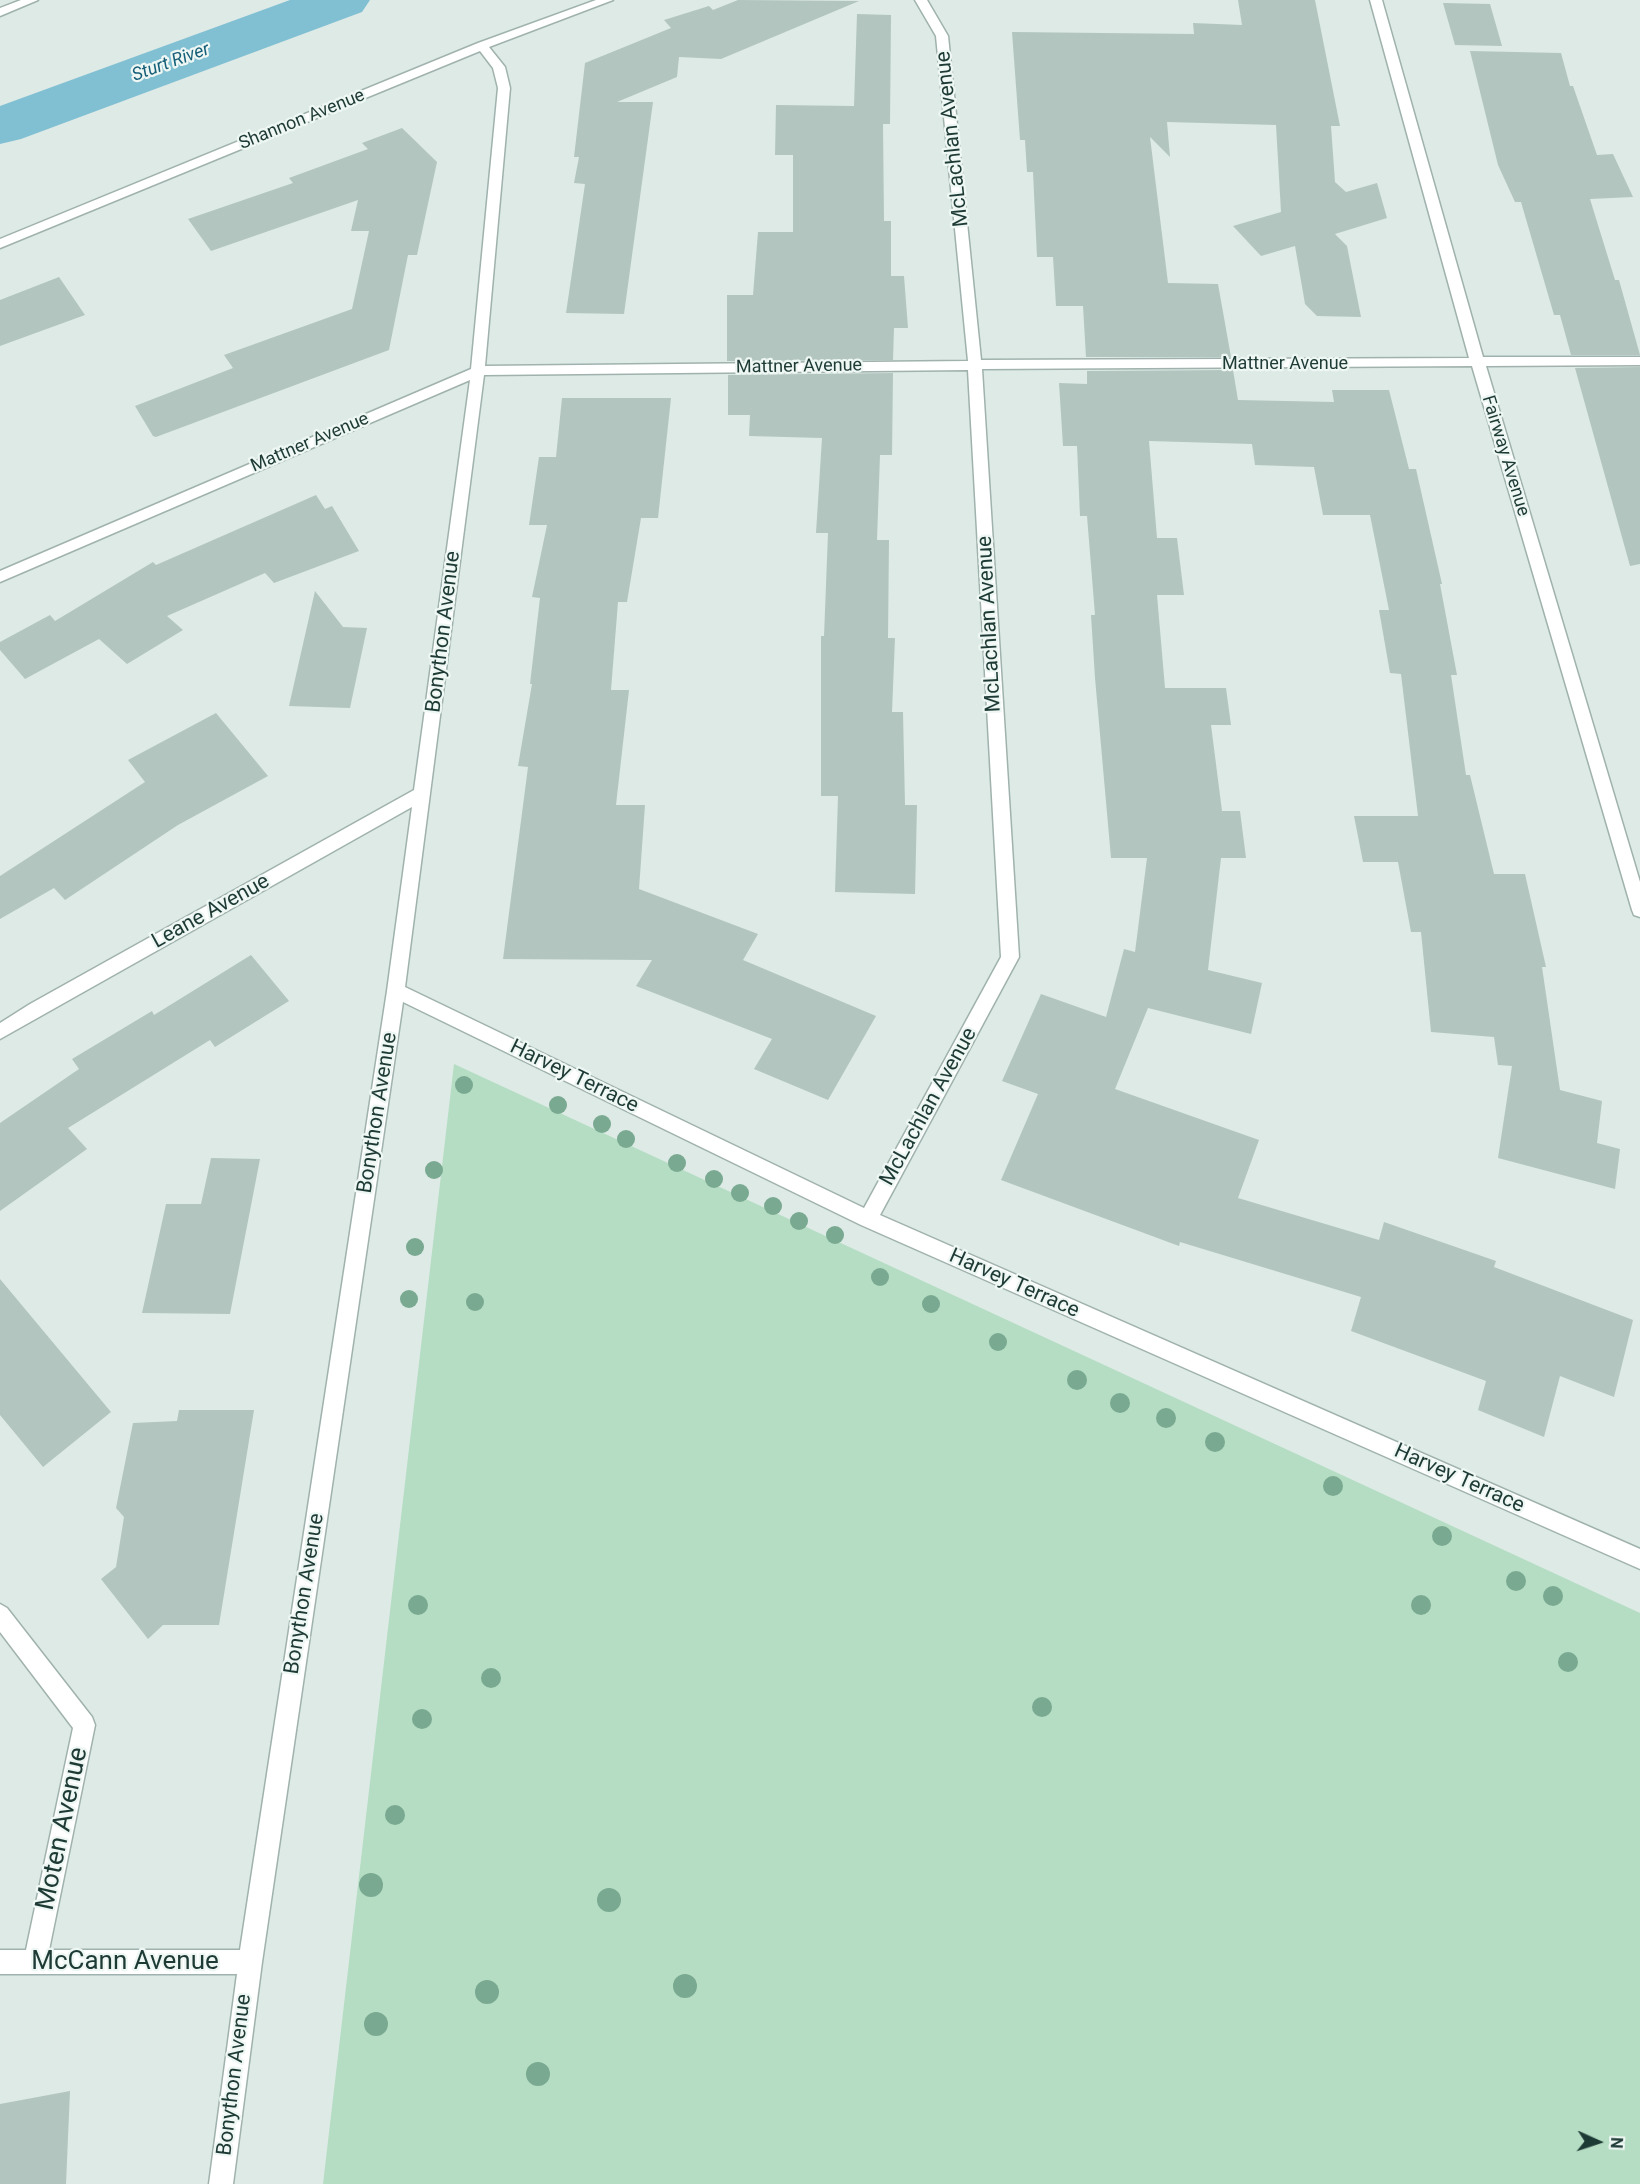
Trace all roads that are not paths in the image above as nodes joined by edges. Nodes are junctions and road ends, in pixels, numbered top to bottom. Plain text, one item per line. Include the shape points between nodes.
1 (32, 0) edge
2 (607, 0) edge
3 (921, 0) edge
4 (1376, 0) edge
5 (0, 12) edge
6 (482, 46) junction
7 (0, 244) edge
8 (1640, 361) edge
9 (1477, 363) junction
10 (975, 365) junction
11 (478, 370) junction
12 (0, 577) edge
13 (423, 794) junction
14 (1640, 910) edge
15 (396, 991) junction
16 (0, 1032) edge
17 (868, 1219) junction
18 (1640, 1559) edge
19 (0, 1616) edge
20 (0, 1962) edge
21 (35, 1962) junction
22 (250, 1962) junction
23 (221, 2184) edge

1 - 5 street
2 - 6 street, Shannon Avenue
3 - 10 street, McLachlan Avenue via 942,36
4 - 9 street, Fairway Avenue
6 - 7 street, Shannon Avenue
6 - 11 street, Bonython Avenue via 499,67 504,88
8 - 9 street, Mattner Avenue
9 - 10 street, Mattner Avenue
9 - 14 street, Fairway Avenue
10 - 11 street, Mattner Avenue
10 - 17 street, McLachlan Avenue via 1010,957
11 - 12 street, Mattner Avenue
11 - 13 street, Bonython Avenue
13 - 15 street, Bonython Avenue
13 - 16 street, Leane Avenue
15 - 17 street, Harvey Terrace
15 - 22 street, Bonython Avenue
17 - 18 street, Harvey Terrace
19 - 21 street, Moten Avenue via 84,1725
20 - 21 street, McCann Avenue
21 - 22 street, McCann Avenue
22 - 23 street, Bonython Avenue

